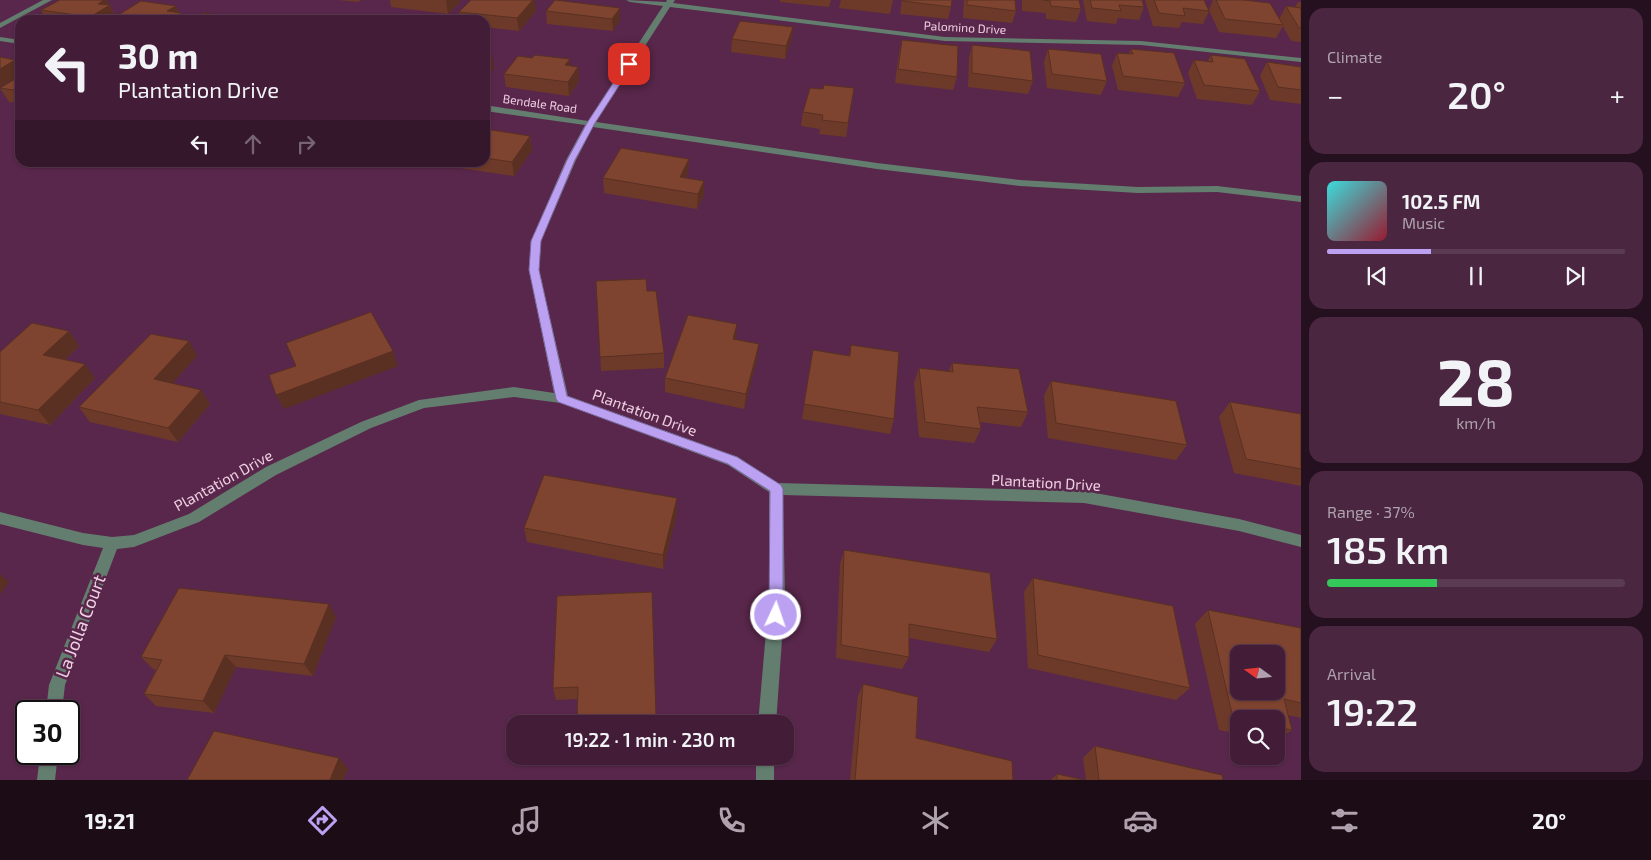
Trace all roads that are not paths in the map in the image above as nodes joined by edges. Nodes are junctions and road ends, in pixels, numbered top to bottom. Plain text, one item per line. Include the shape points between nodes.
1 (48, 0) edge
2 (630, 0) edge
3 (669, 2) edge
4 (20, 15) edge
5 (15, 18) edge
6 (0, 26) edge
7 (0, 39) edge
8 (15, 41) edge
9 (1301, 60) edge
10 (490, 109) edge
11 (591, 123) junction
12 (1301, 199) edge
13 (562, 399) junction
14 (776, 489) junction
15 (0, 518) edge
16 (1301, 541) edge
17 (112, 543) junction
18 (55, 700) edge
19 (768, 715) edge
20 (48, 765) edge
21 (764, 765) edge
22 (46, 780) edge
23 (765, 780) edge

1 - 4 street
2 - 3 street, Palomino Drive
3 - 9 street, Palomino Drive via 945,39 1140,43
3 - 11 street
5 - 6 street
7 - 8 street
10 - 11 street, Bendale Road
11 - 12 street, Bendale Road via 877,166 1020,183 1138,190 1217,189
11 - 13 street via 536,241 534,270
13 - 14 street, Plantation Drive via 733,461
13 - 17 street, Plantation Drive via 514,392 424,403 366,425 271,471 194,518 134,541
14 - 16 street, Plantation Drive via 1084,497 1239,524
14 - 19 street via 777,597
15 - 17 street, Plantation Drive
17 - 18 street, La Jolla Court via 57,685
20 - 22 street
21 - 23 street

